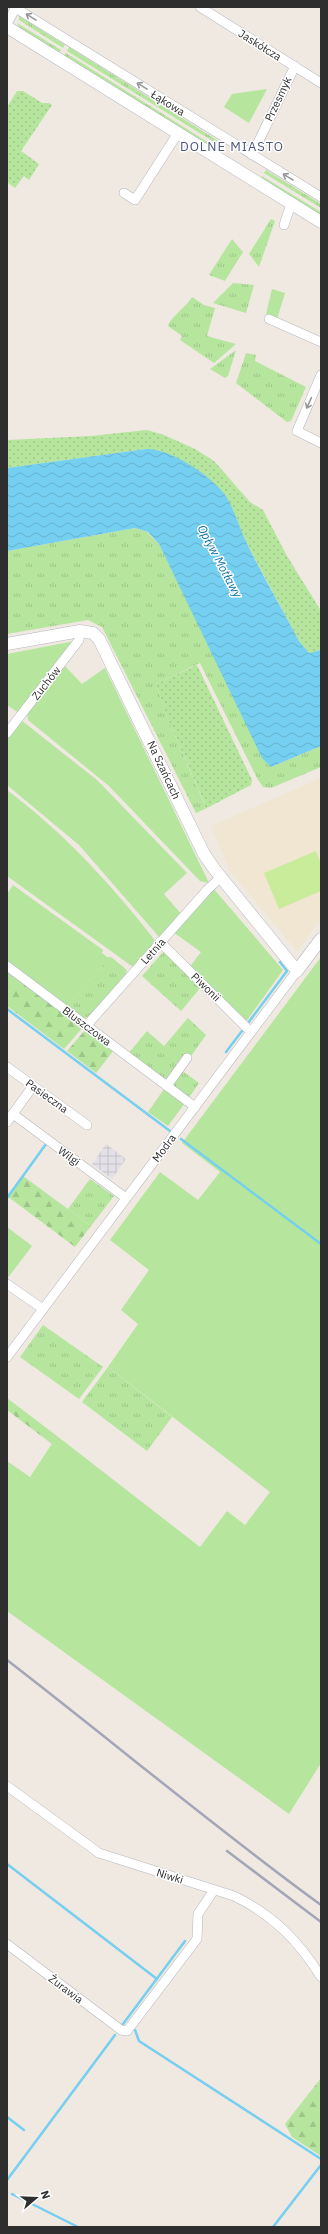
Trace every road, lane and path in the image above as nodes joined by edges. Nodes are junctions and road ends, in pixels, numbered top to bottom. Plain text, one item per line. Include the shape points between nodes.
1 (16, 7) edge
2 (200, 7) edge
3 (7, 24) edge
4 (7, 27) edge
5 (295, 66) junction
6 (321, 82) edge
7 (178, 133) junction
8 (252, 155) junction
9 (124, 193) dead end
10 (321, 197) edge
11 (292, 204) junction
12 (321, 222) edge
13 (284, 225) dead end
14 (269, 319) dead end
15 (321, 342) edge
16 (321, 375) edge
17 (321, 443) edge
18 (80, 631) junction
19 (7, 644) edge
20 (7, 733) edge
21 (220, 878) junction
22 (321, 939) edge
23 (160, 942) junction
24 (7, 966) edge
25 (297, 971) junction
26 (87, 1025) junction
27 (251, 1032) junction
28 (187, 1058) dead end
29 (7, 1067) edge
30 (33, 1086) junction
31 (166, 1086) junction
32 (195, 1107) junction
33 (10, 1118) edge
34 (87, 1125) dead end
35 (126, 1198) junction
36 (7, 1284) edge
37 (43, 1309) junction
38 (7, 1357) edge
39 (7, 1786) edge
40 (214, 1890) junction
41 (7, 1944) edge
42 (321, 1977) edge

1 - 3 street
8 -> 1 street, Łąkowa
2 - 5 street, Jaskółcza
4 - 7 street, Łąkowa
5 - 6 street, Jaskółcza
5 - 8 street, Przesmyk
7 - 9 street via 135,200
7 - 11 street, Łąkowa
10 -> 8 street, Łąkowa
11 - 12 street, Łąkowa
11 - 13 street
14 - 15 street
16 -> 17 street via 297,431
18 - 19 street
18 - 20 street, Zuchów via 79,640
18 - 21 street, Na Szańcach via 93,633 107,651 204,854
21 - 23 street, Letnia
21 - 25 street, Na Szańcach
22 - 25 street, Modra
23 - 26 street, Letnia
23 - 27 street, Piwonii
24 - 26 street, Bluszczowa
25 - 27 street, Modra
26 - 31 street, Bluszczowa
27 - 32 street, Modra
28 - 31 street
29 - 30 street, Pasieczna
30 - 33 street
30 - 34 street, Pasieczna
31 - 32 street, Bluszczowa
32 - 35 street, Modra
33 - 35 street, Wilgi
35 - 37 street, Modra
36 - 37 street
37 - 38 street, Modra
39 - 40 street, Niwki via 99,1854
40 - 41 street, Żurawia via 198,1914 197,1939 127,2031 121,2030
40 - 42 street, Niwki via 251,1904 279,1924 297,1942

